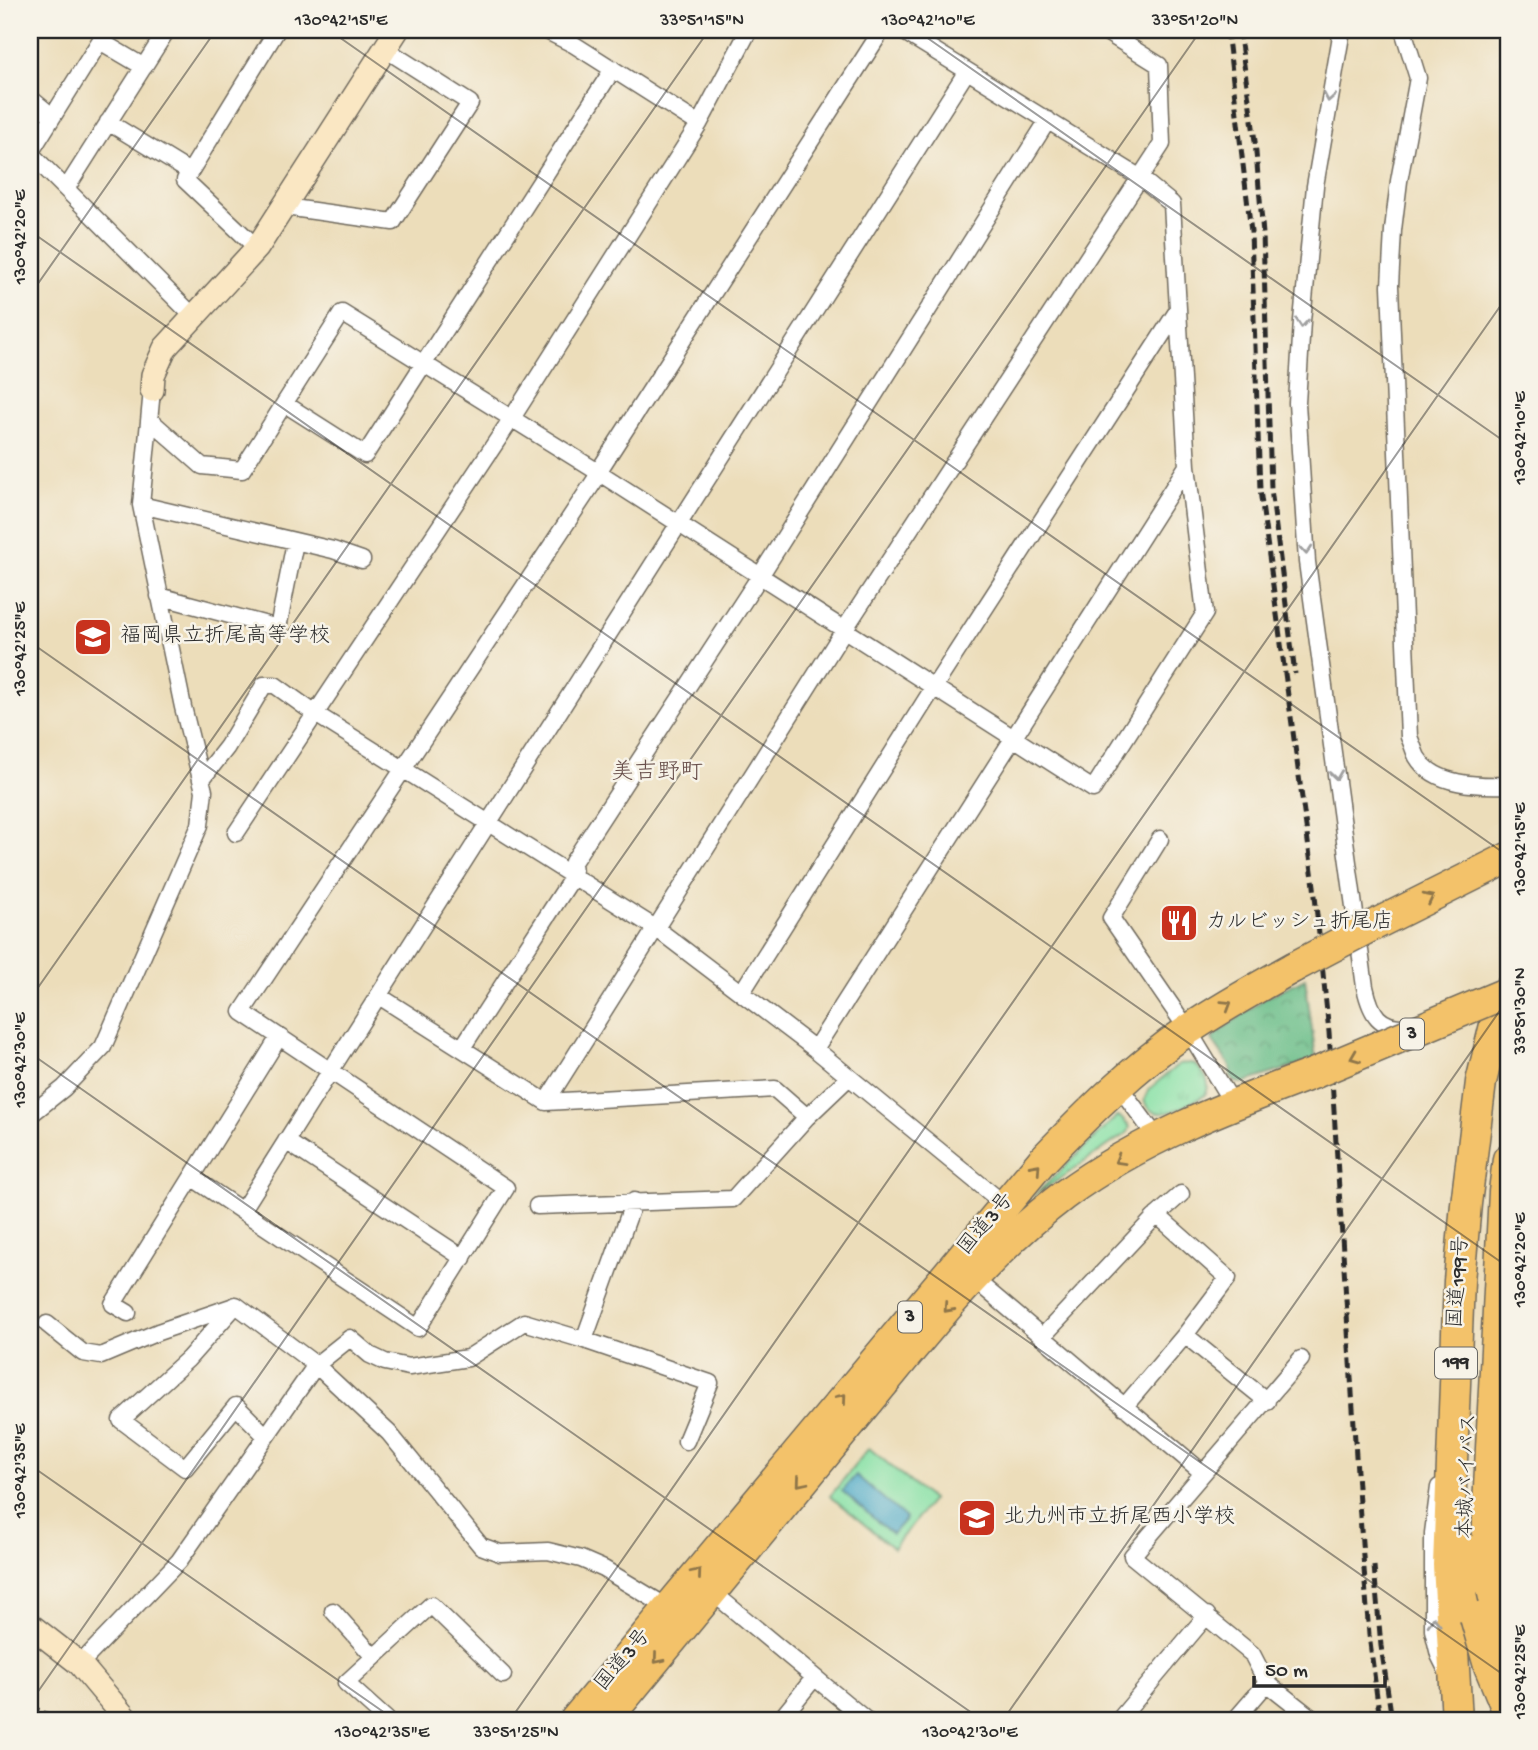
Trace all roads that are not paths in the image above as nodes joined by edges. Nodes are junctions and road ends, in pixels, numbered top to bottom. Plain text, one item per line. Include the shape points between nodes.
1 (167, 30) edge
2 (277, 30) edge
3 (545, 30) edge
4 (881, 30) edge
5 (901, 30) edge
6 (1103, 30) edge
7 (1342, 30) edge
8 (1403, 30) edge
9 (745, 31) edge
10 (94, 36) edge
11 (391, 39) edge
12 (144, 67) junction
13 (613, 69) junction
14 (967, 71) junction
15 (30, 98) edge
16 (52, 116) junction
17 (1048, 120) junction
18 (108, 122) junction
19 (699, 124) junction
20 (188, 171) junction
21 (1139, 177) junction
22 (66, 189) junction
23 (285, 207) junction
24 (257, 248) junction
25 (1178, 310) junction
26 (194, 317) junction
27 (423, 363) junction
28 (152, 390) joint
29 (285, 404) junction
30 (512, 418) junction
31 (150, 420) junction
32 (1187, 466) junction
33 (598, 472) junction
34 (141, 505) junction
35 (679, 524) junction
36 (295, 542) junction
37 (362, 560) dead end
38 (760, 576) junction
39 (159, 596) junction
40 (844, 630) junction
41 (934, 687) junction
42 (314, 713) junction
43 (1014, 738) junction
44 (404, 770) junction
45 (201, 780) junction
46 (1508, 785) edge
47 (489, 823) junction
48 (236, 834) dead end
49 (1160, 839) dead end
50 (1508, 858) edge
51 (574, 875) junction
52 (657, 929) junction
53 (742, 992) junction
54 (1508, 992) edge
55 (379, 996) junction
56 (1483, 1024) junction
57 (1188, 1030) junction
58 (279, 1037) junction
59 (462, 1048) junction
60 (816, 1049) junction
61 (331, 1070) junction
62 (848, 1078) junction
63 (1118, 1085) junction
64 (546, 1102) junction
65 (1233, 1104) junction
66 (30, 1115) edge
67 (807, 1117) junction
68 (1157, 1138) junction
69 (286, 1141) junction
70 (1508, 1159) edge
71 (193, 1178) junction
72 (1504, 1192) junction
73 (1181, 1194) dead end
74 (634, 1201) junction
75 (1004, 1204) junction
76 (537, 1206) dead end
77 (242, 1211) junction
78 (1157, 1215) junction
79 (1027, 1226) junction
80 (463, 1258) junction
81 (974, 1279) junction
82 (1508, 1300) edge
83 (236, 1305) junction
84 (128, 1313) dead end
85 (47, 1324) dead end
86 (1185, 1335) junction
87 (1042, 1337) junction
88 (584, 1340) junction
89 (1301, 1359) dead end
90 (316, 1365) junction
91 (1267, 1401) junction
92 (1124, 1407) junction
93 (267, 1436) junction
94 (686, 1441) dead end
95 (1203, 1473) junction
96 (711, 1591) junction
97 (1497, 1600) edge
98 (332, 1611) dead end
99 (678, 1615) junction
100 (1207, 1615) junction
101 (30, 1625) edge
102 (1501, 1654) edge
103 (374, 1657) junction
104 (80, 1664) junction
105 (503, 1675) dead end
106 (814, 1678) junction
107 (1268, 1683) junction
108 (1456, 1703) edge
109 (1508, 1712) edge
110 (127, 1720) edge
111 (387, 1720) edge
112 (575, 1720) edge
113 (606, 1720) edge
114 (780, 1720) edge
115 (866, 1720) edge
116 (1119, 1720) edge
117 (1235, 1720) edge
118 (1314, 1720) edge

1 - 12 street
2 - 20 street
3 - 13 street
4 - 33 street
5 - 14 street
6 - 21 street via 1159,65 1162,144
7 -> 56 street via 1315,186 1297,402 1309,576 1367,999 1372,1012 1390,1026
8 - 46 street via 1418,78 1399,181 1390,286 1409,737 1418,758 1431,772 1451,781
9 - 19 street
10 - 12 street
10 - 16 street
11 - 23 street
11 - 23 street via 470,103 393,222
12 - 18 street
13 - 19 street
13 - 27 street
14 - 17 street
14 - 35 street
15 - 16 street
16 - 22 street via 30,153
17 - 21 street
17 - 38 street
18 - 20 street
18 - 22 street
19 - 30 street
20 - 24 street via 185,180
21 - 25 street via 1172,204
21 - 40 street
22 - 26 street
23 - 24 street
24 - 26 street
25 - 32 street
25 - 41 street
26 - 28 street via 165,348
27 - 29 street via 342,313
27 - 29 street via 365,455
27 - 30 street
28 - 31 street
29 - 31 street via 242,470 202,466
30 - 33 street
30 - 42 street
31 - 34 street
32 - 43 street
32 - 43 street via 1205,613 1190,637 1093,789
33 - 35 street
33 - 44 street
34 - 36 street
34 - 39 street
35 - 38 street
35 - 47 street
36 - 37 street
36 - 39 street via 278,628
38 - 40 street
38 - 51 street via 573,862
39 - 45 street
40 - 41 street
40 - 52 street
41 - 43 street
41 - 53 street
42 - 44 street
42 - 45 street via 275,685 264,685
42 - 48 street
43 - 60 street
44 - 47 street
44 - 58 street via 242,1012
45 - 66 street via 200,825 103,1047
47 - 51 street
47 - 55 street
49 - 57 street via 1111,918
57 -> 50 highway, 国道3号 / 3, bridge via 1294,967
51 - 52 street
51 - 59 street
52 - 53 street
52 - 64 street
53 - 60 street
54 - 56 highway, 国道199号 / 199
54 -> 65 highway, 国道3号 / 3, bridge
55 - 59 street
55 - 61 street
56 - 97 highway, 本城バイパス / 199 via 1485,1098 1466,1504 1469,1583
108 -> 56 highway, 国道199号 / 199 via 1448,1565 1459,1282 1482,1082
57 - 63 highway, 国道3号 / 3
57 - 65 street
58 - 61 street
58 - 71 street
59 - 64 street
60 - 62 street
61 - 69 street
61 - 80 street via 506,1188
62 - 67 street
62 - 75 street
63 - 68 street
75 -> 63 highway, 国道3号 / 3
64 - 67 street via 775,1089
65 - 68 highway, 国道3号 / 3
67 - 74 street via 733,1199
68 -> 79 highway, 国道3号 / 3 via 1065,1195
69 - 77 street
69 - 80 street
70 - 72 highway, 国道199号 / 199
71 - 77 street
71 - 84 street via 113,1304
72 - 82 highway, 国道199号 / 199
72 - 97 highway, 本城バイパス / 199 via 1488,1507 1488,1550
73 - 78 street
74 - 76 street
74 - 88 street
75 - 79 street
99 -> 75 highway, 国道3号 / 3
77 - 80 street via 418,1328
78 - 86 street via 1228,1278
78 - 87 street
79 - 81 highway, 国道3号 / 3
81 - 87 street
81 -> 96 highway, 国道3号 / 3
83 - 85 street via 101,1356 83,1353
83 - 90 street
83 - 93 street via 188,1359 121,1420 185,1468 236,1406
86 - 91 street
86 - 92 street
87 - 92 street
88 - 90 street via 524,1322 468,1358 409,1367 370,1355 350,1338
88 - 94 street via 710,1383
89 - 91 street
90 - 93 street
90 - 99 street via 389,1433 481,1546 500,1553 548,1551 582,1559
91 - 95 street
92 - 95 street
93 - 104 street via 179,1560
95 - 100 street via 1132,1556
96 - 99 highway, 国道3号 / 3
96 - 106 street
97 - 102 highway, 本城バイパス / 199, bridge
97 - 108 highway, 国道199号 / 199
98 - 103 street
99 - 112 highway, 国道3号 / 3
99 -> 113 highway, 国道3号 / 3
100 - 107 street via 1252,1654
100 - 116 street
101 - 104 street
102 - 109 highway, 本城バイパス / 199
103 - 105 street via 431,1605
103 - 111 street via 346,1683
104 - 110 street
106 - 114 street
106 - 115 street
107 - 117 street
107 - 118 street

